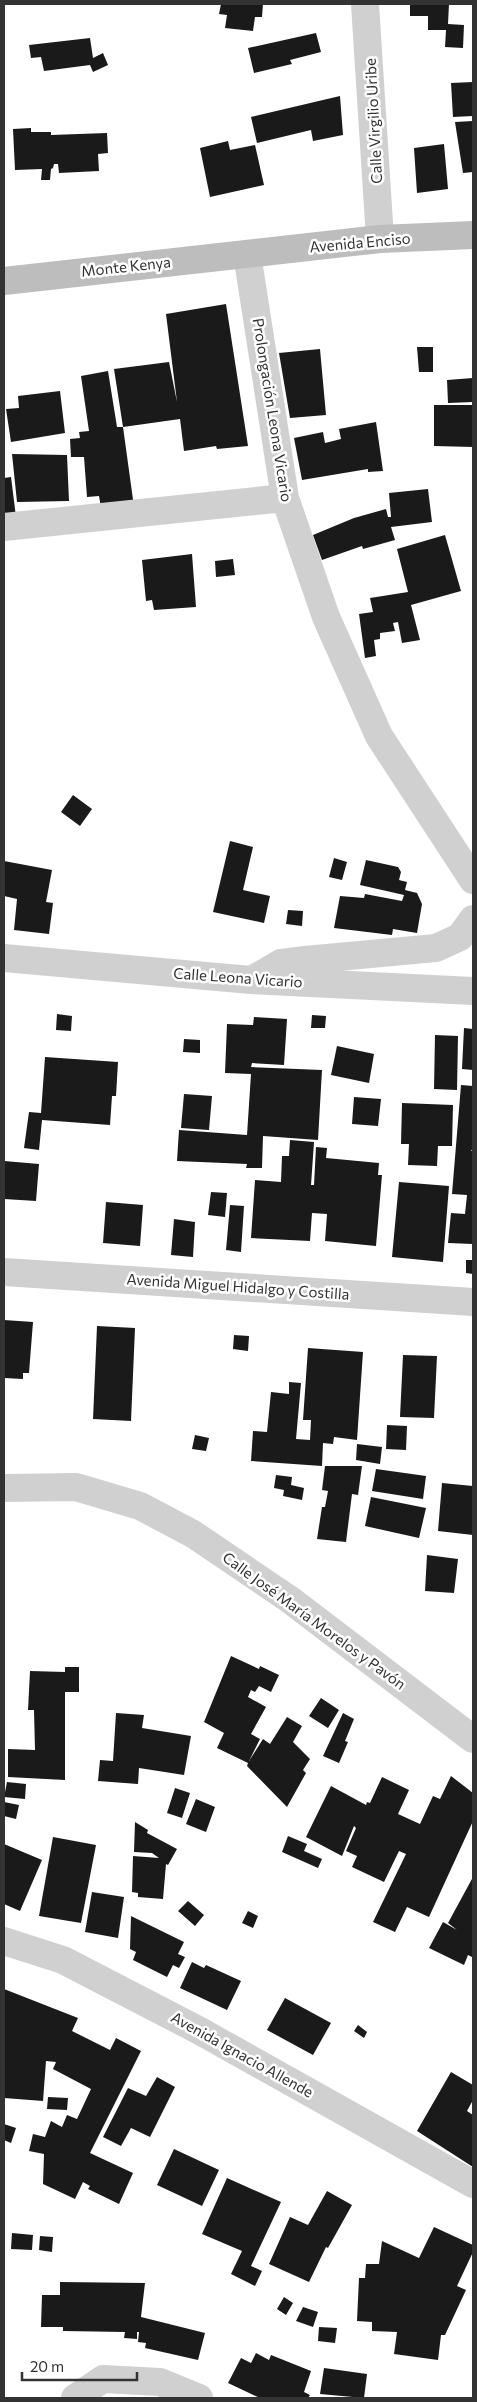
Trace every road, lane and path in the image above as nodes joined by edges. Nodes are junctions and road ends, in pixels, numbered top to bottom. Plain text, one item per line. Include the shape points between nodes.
1 (365, 4) edge
2 (473, 235) edge
3 (380, 239) junction
4 (248, 254) junction
5 (4, 281) edge
6 (285, 498) junction
7 (4, 527) edge
8 (473, 880) edge
9 (473, 919) edge
10 (4, 958) edge
11 (251, 980) junction
12 (473, 991) edge
13 (4, 1272) edge
14 (473, 1302) edge
15 (4, 1488) edge
16 (473, 1739) edge
17 (4, 1941) edge
18 (473, 2184) edge
19 (76, 2398) edge
20 (199, 2398) edge

1 - 3 street, Calle Virgilio Uribe
2 - 3 main road, Avenida Enciso
3 - 4 main road, Avenida Enciso
4 - 5 main road, Monte Kenya
4 - 6 street, Prolongación Leona Vicario
6 - 7 street
6 - 8 street, Prolongación Leona Vicario via 326,617 379,736
9 - 11 street via 460,937 436,948 281,963
10 - 11 street, Calle Leona Vicario
11 - 12 street, Calle Leona Vicario
13 - 14 street, Avenida Miguel Hidalgo y Costilla
15 - 16 street, Calle José María Morelos y Pavón via 76,1487 140,1506 193,1534 289,1599
17 - 18 street, Avenida Ignacio Allende via 63,1960 200,2031
19 - 20 street via 103,2379 160,2382

